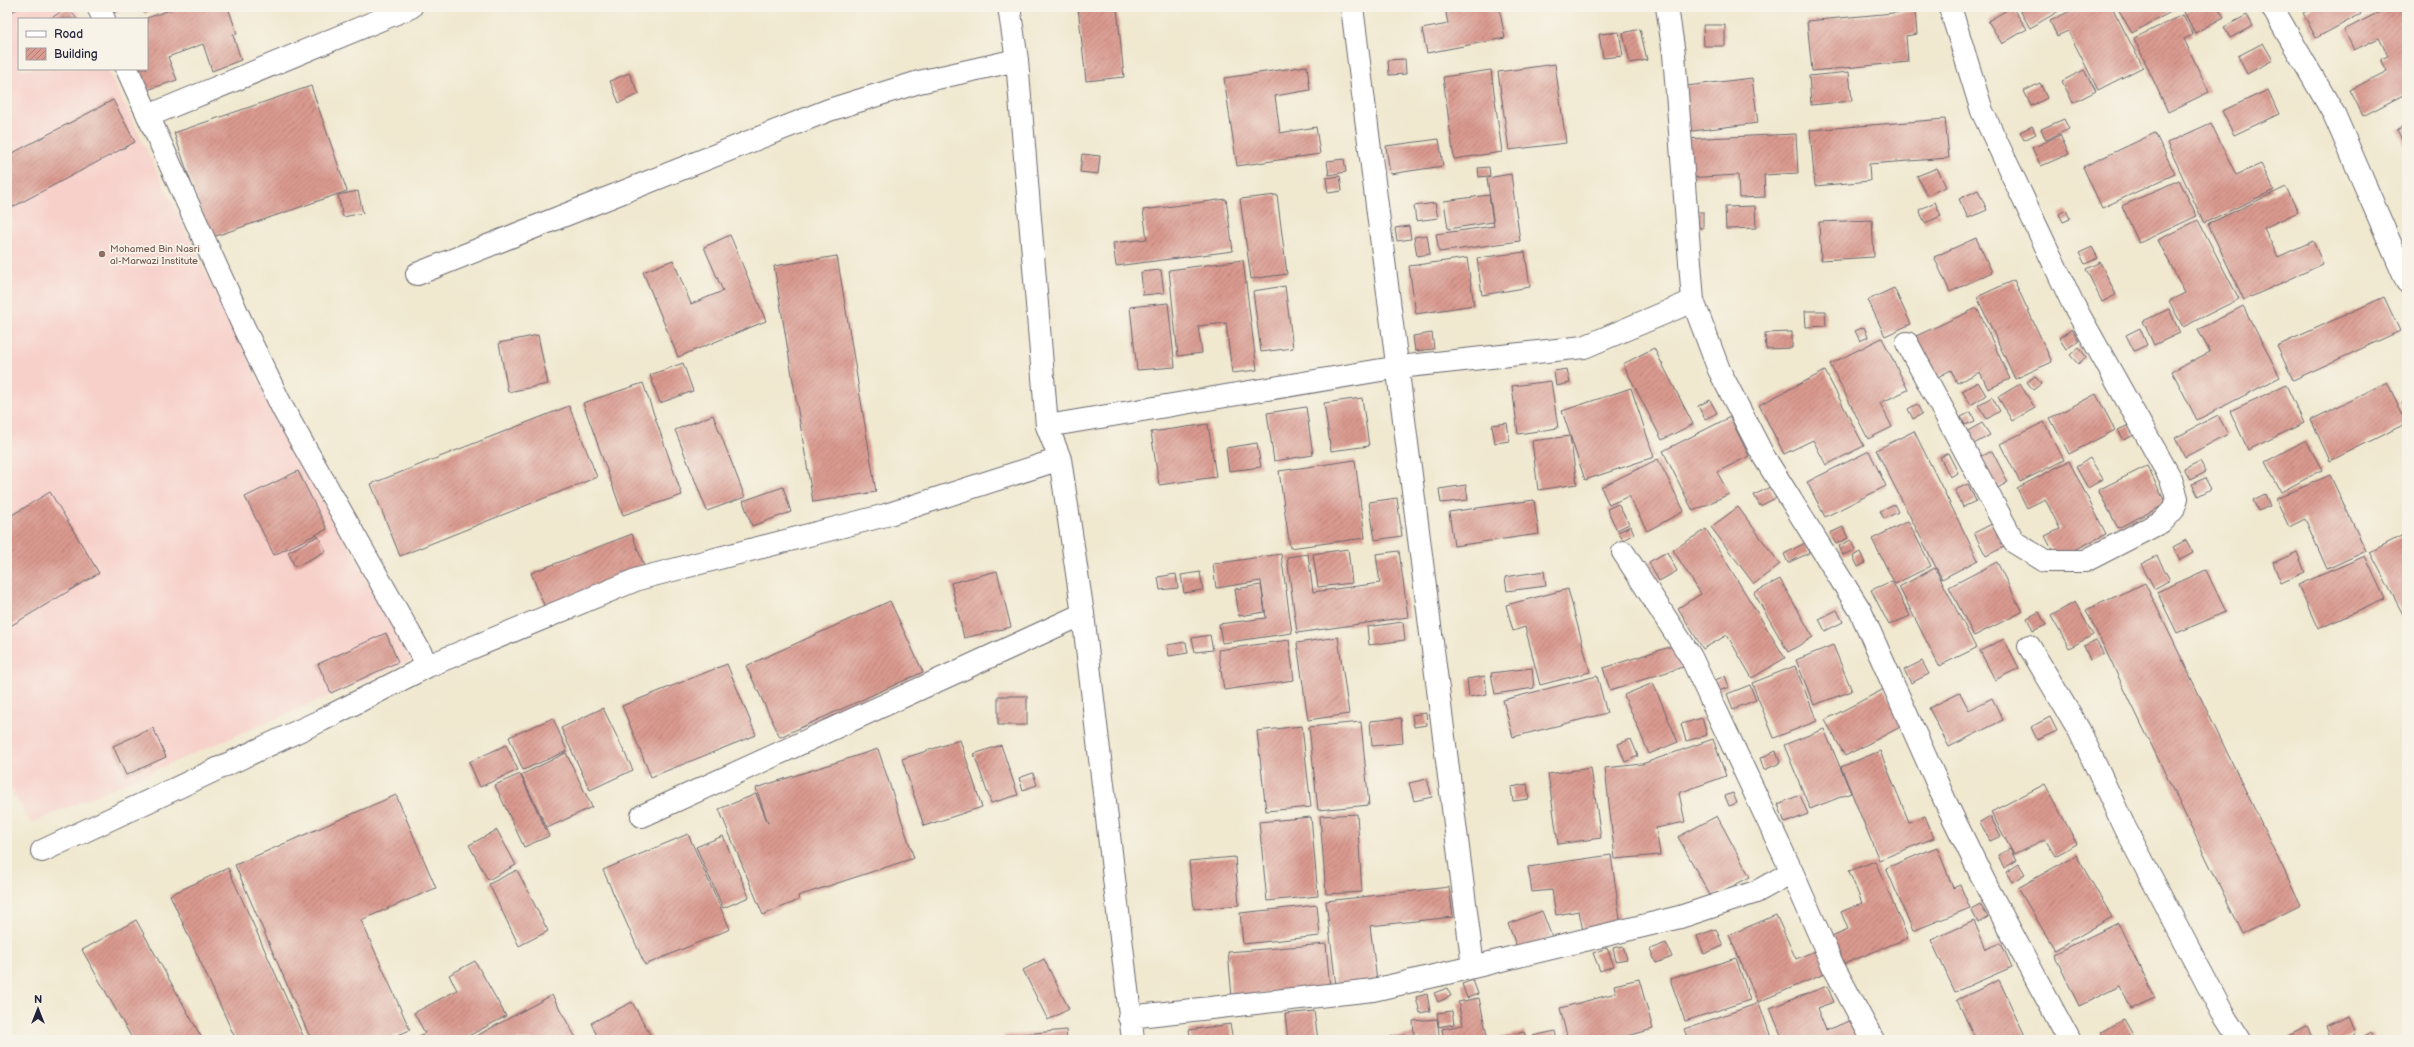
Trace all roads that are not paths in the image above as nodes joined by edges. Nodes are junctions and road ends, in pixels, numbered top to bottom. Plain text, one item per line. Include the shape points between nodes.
1 (98, 7) edge
2 (411, 7) edge
3 (1009, 7) edge
4 (1352, 7) edge
5 (1667, 7) edge
6 (1950, 7) edge
7 (2272, 7) edge
8 (104, 18) edge
9 (1017, 60) junction
10 (127, 70) edge
11 (148, 116) junction
12 (417, 274) dead end
13 (2407, 282) edge
14 (1693, 301) junction
15 (1907, 343) dead end
16 (1398, 366) junction
17 (1047, 426) junction
18 (1060, 459) junction
19 (1623, 552) dead end
20 (1083, 614) junction
21 (2030, 646) dead end
22 (428, 666) junction
23 (642, 816) dead end
24 (42, 851) dead end
25 (1792, 872) junction
26 (1473, 967) junction
27 (1130, 1017) junction
28 (1133, 1040) edge
29 (1873, 1040) edge
30 (2069, 1040) edge
31 (2240, 1040) edge

1 - 8 street
2 - 11 street
3 - 9 street
4 - 16 street
5 - 14 street via 1674,54
6 - 15 street via 1982,111 2073,304 2171,479 2177,498 2173,510 2163,521 2085,561 2045,561 2020,546 2014,542
7 - 13 street via 2334,114
9 - 12 street via 919,82 829,110
9 - 17 street
10 - 11 street
11 - 22 street via 283,409
14 - 16 street via 1584,347
14 - 30 street via 1719,370 1764,457 1860,610 1946,803 1989,891
16 - 17 street
16 - 26 street
17 - 18 street
18 - 20 street
18 - 22 street via 886,515 638,579
19 - 25 street via 1691,657
20 - 23 street
20 - 27 street
21 - 31 street via 2079,730 2124,826 2222,1012
22 - 24 street via 322,720
25 - 26 street via 1756,892 1680,917
25 - 29 street via 1833,966
26 - 27 street via 1373,990
27 - 28 street

